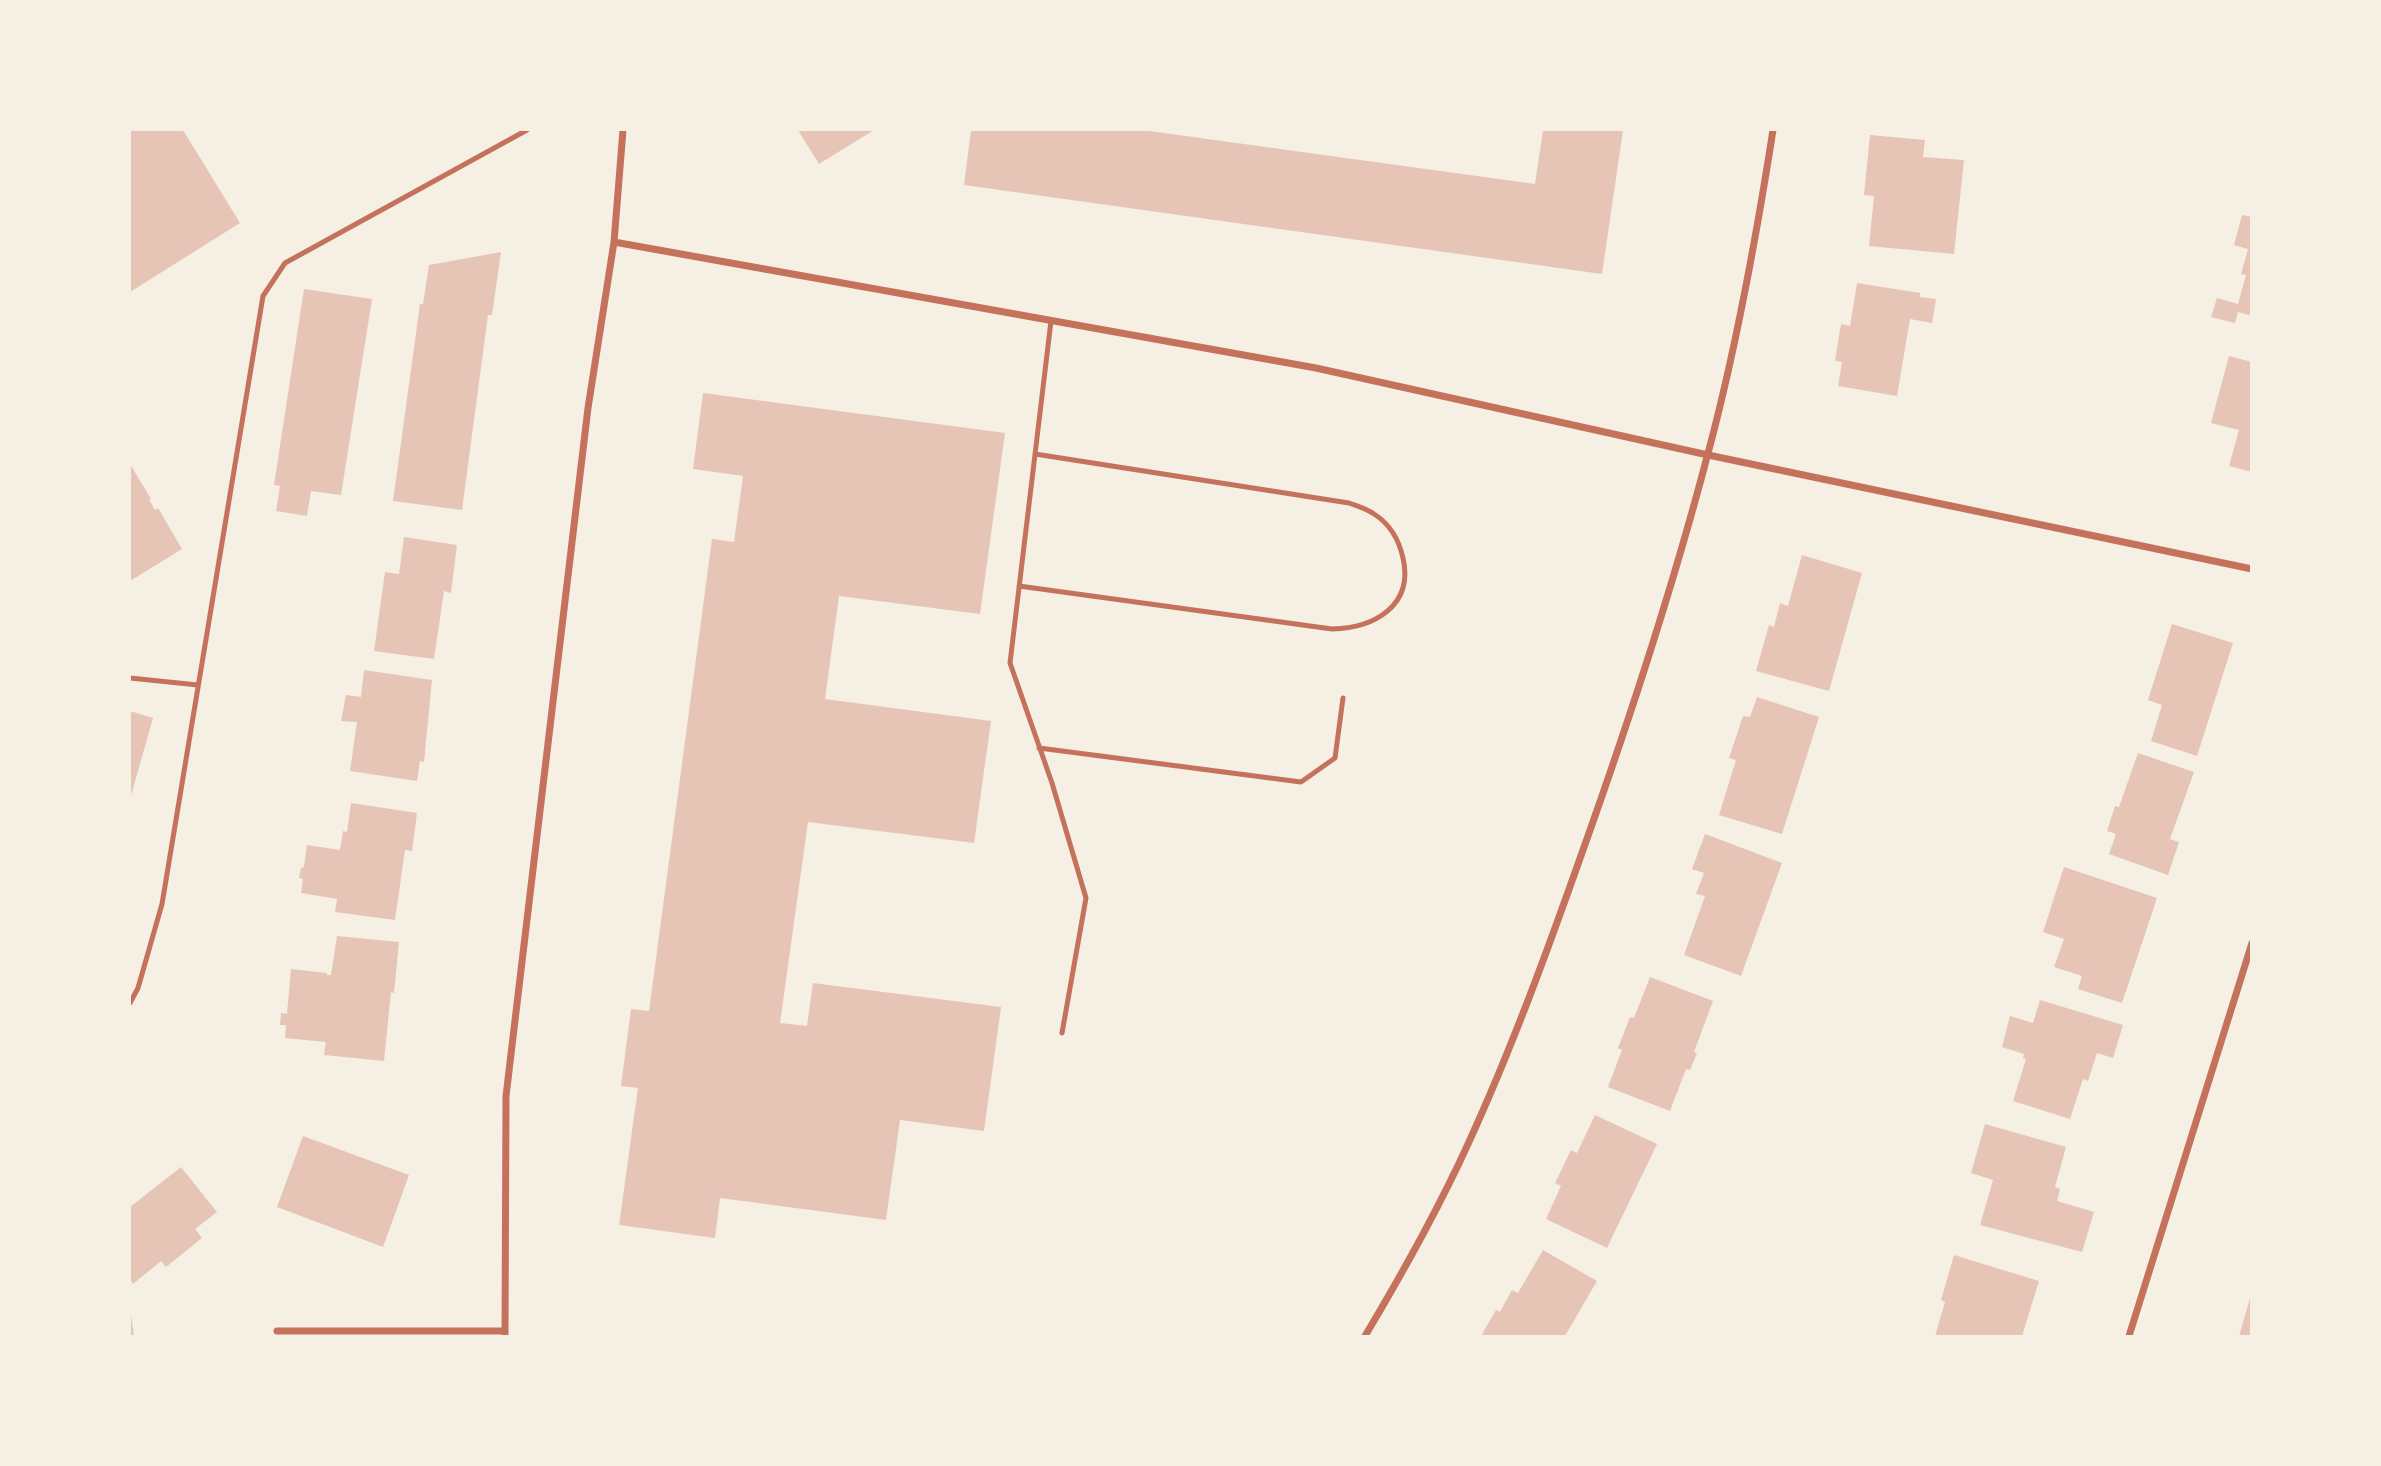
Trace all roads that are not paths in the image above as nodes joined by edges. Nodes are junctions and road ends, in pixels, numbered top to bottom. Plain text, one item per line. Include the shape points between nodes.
1 (527, 130) edge
2 (623, 130) edge
3 (1773, 130) edge
4 (614, 242) junction
5 (1051, 321) junction
6 (1035, 454) junction
7 (1708, 455) junction
8 (2252, 569) edge
9 (1019, 586) junction
10 (130, 678) edge
11 (198, 685) junction
12 (1343, 698) dead end
13 (1039, 748) junction
14 (2252, 943) edge
15 (130, 1003) edge
16 (1062, 1032) dead end
17 (277, 1332) dead end
18 (505, 1334) edge
19 (1365, 1336) edge
20 (2129, 1336) edge

1 - 11 lane via 285,263 263,296
2 - 4 street
3 - 7 street via 1755,244
4 - 5 street
4 - 18 street via 588,408 506,1096
5 - 6 lane
5 - 7 street via 1316,368
6 - 9 lane
6 - 9 lane via 1349,503 1373,513 1391,529 1406,569 1403,591 1391,608 1353,629
7 - 8 street
7 - 19 street via 1613,766 1530,999 1468,1144 1412,1257
9 - 13 lane via 1010,663
10 - 11 lane
11 - 15 lane via 162,904
12 - 13 lane via 1335,758 1301,782
13 - 16 lane via 1086,898
14 - 20 street
17 - 18 street

